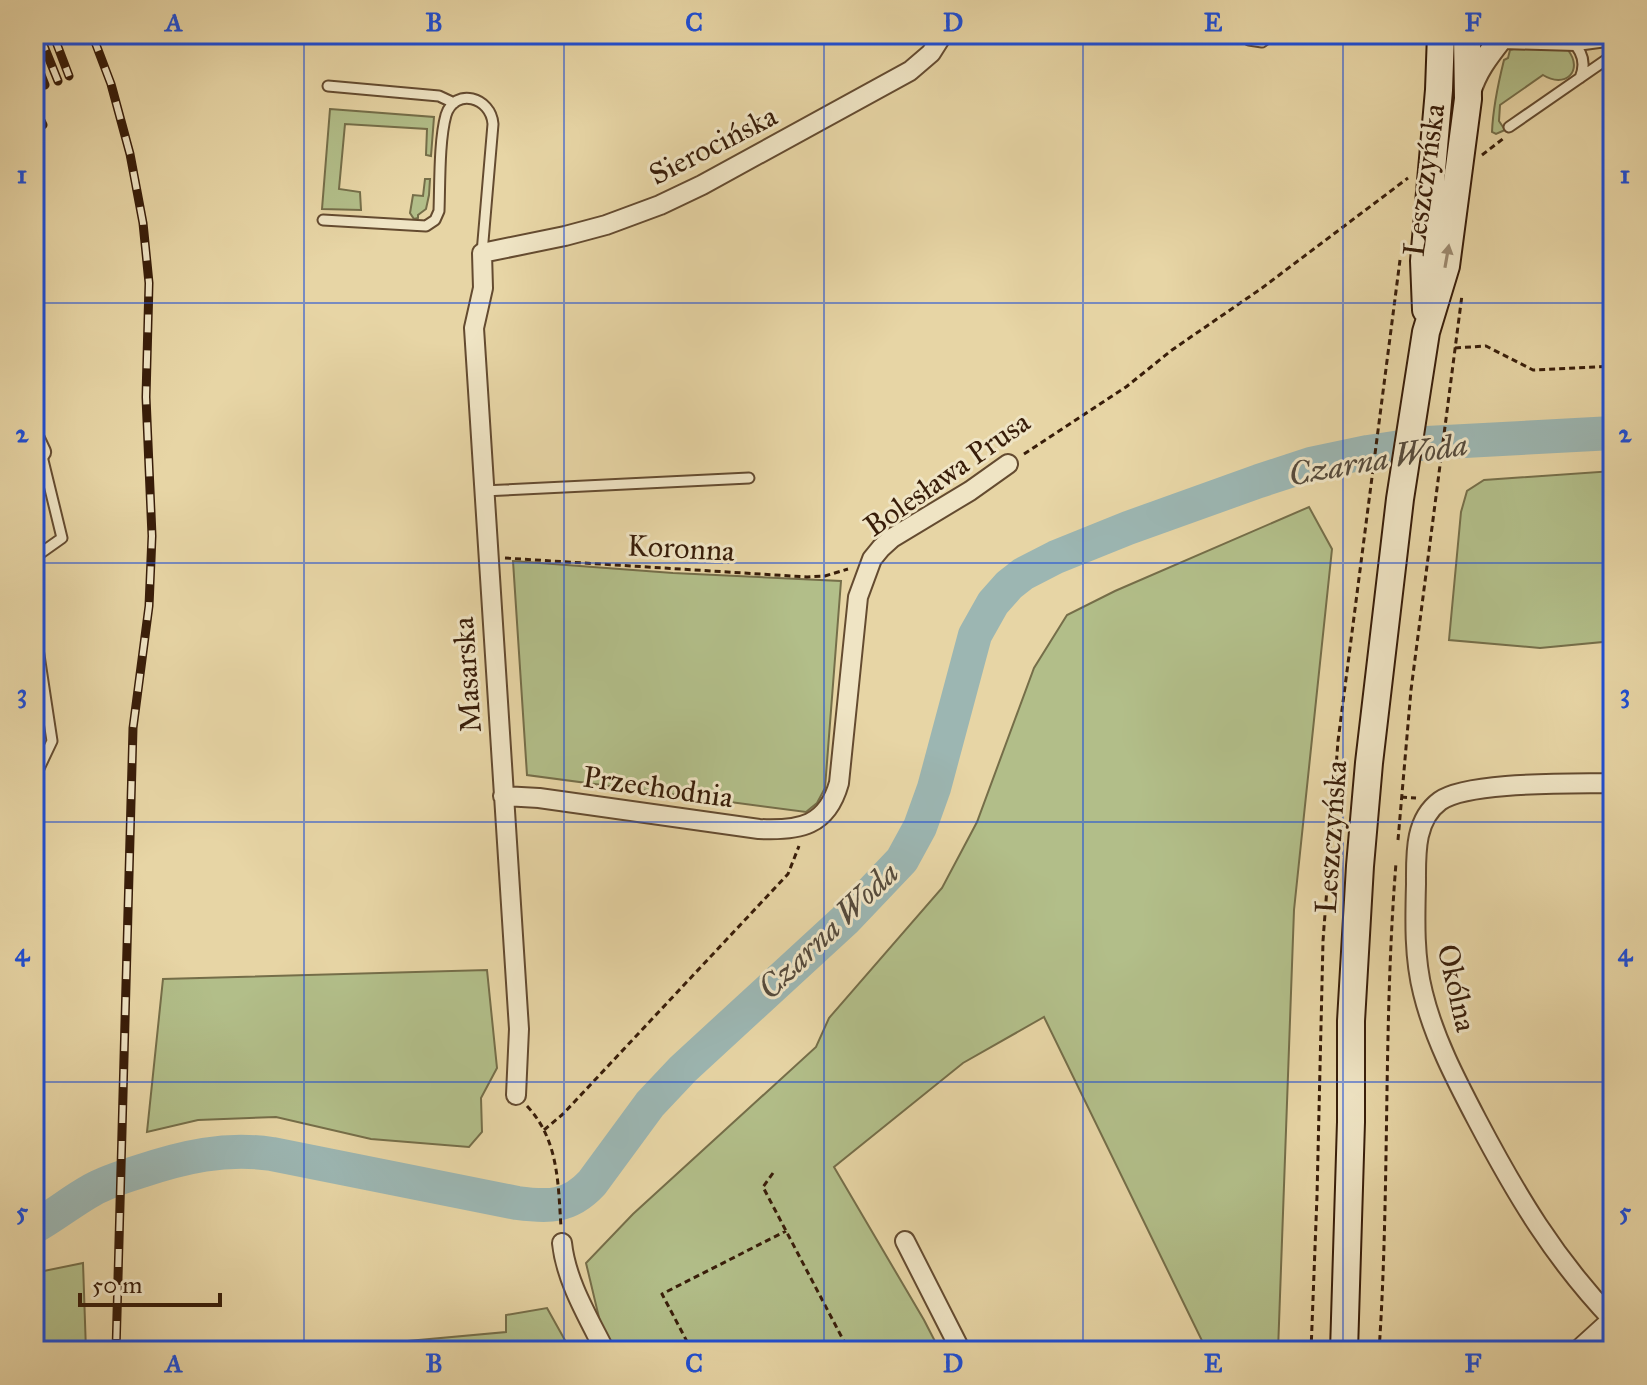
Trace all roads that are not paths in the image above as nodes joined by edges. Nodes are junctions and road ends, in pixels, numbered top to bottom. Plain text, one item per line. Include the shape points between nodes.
1 (943, 34) edge
2 (1244, 34) edge
3 (1273, 34) edge
4 (1441, 34) edge
5 (1455, 34) edge
6 (1467, 34) edge
7 (1613, 34) edge
8 (1494, 36) edge
9 (1565, 38) junction
10 (1613, 55) edge
11 (1440, 65) junction
12 (1580, 78) junction
13 (328, 86) dead end
14 (1468, 99) junction
15 (454, 103) junction
16 (1509, 127) dead end
17 (323, 220) dead end
18 (482, 253) junction
19 (1426, 332) junction
20 (36, 449) edge
21 (1008, 464) road end
22 (749, 478) dead end
23 (483, 491) junction
24 (34, 564) edge
25 (34, 622) edge
26 (34, 779) edge
27 (1613, 783) edge
28 (503, 796) junction
29 (805, 826) joint
30 (516, 1095) road end
31 (905, 1241) dead end
32 (562, 1243) road end
33 (1613, 1320) edge
34 (605, 1351) edge
35 (961, 1351) edge
36 (1344, 1351) edge
37 (1580, 1351) edge

1 - 18 street, Sierocińska via 911,70 683,195 586,231
2 - 3 lane via 1262,42
4 - 11 main road, Leszczyńska
5 - 11 street
6 - 14 main road, Leszczyńska
7 - 9 street
8 - 9 street
8 - 14 street
9 - 12 lane via 1582,55
10 - 12 lane
11 - 19 main road, Leszczyńska via 1424,261
12 - 16 lane
13 - 15 lane via 439,96
19 -> 14 main road, Leszczyńska via 1446,266
15 - 17 lane via 443,129 435,220 426,226
15 - 18 lane via 475,99 492,114
18 - 23 street, Masarska via 483,290 473,326
19 - 36 main road, Leszczyńska via 1400,499 1358,893
20 - 24 lane via 62,538
21 - 29 street, Bolesława Prusa via 889,541 870,561 856,609 839,783 828,810
22 - 23 lane
23 - 28 street, Masarska
25 - 26 lane via 52,741
27 - 33 street, Okólna via 1483,788 1444,798 1421,826 1415,906 1421,987 1447,1060 1533,1220
28 - 29 street, Przechodnia via 759,829
28 - 30 street, Masarska via 519,1029
31 - 35 street
32 - 34 street via 580,1302
33 - 37 street

